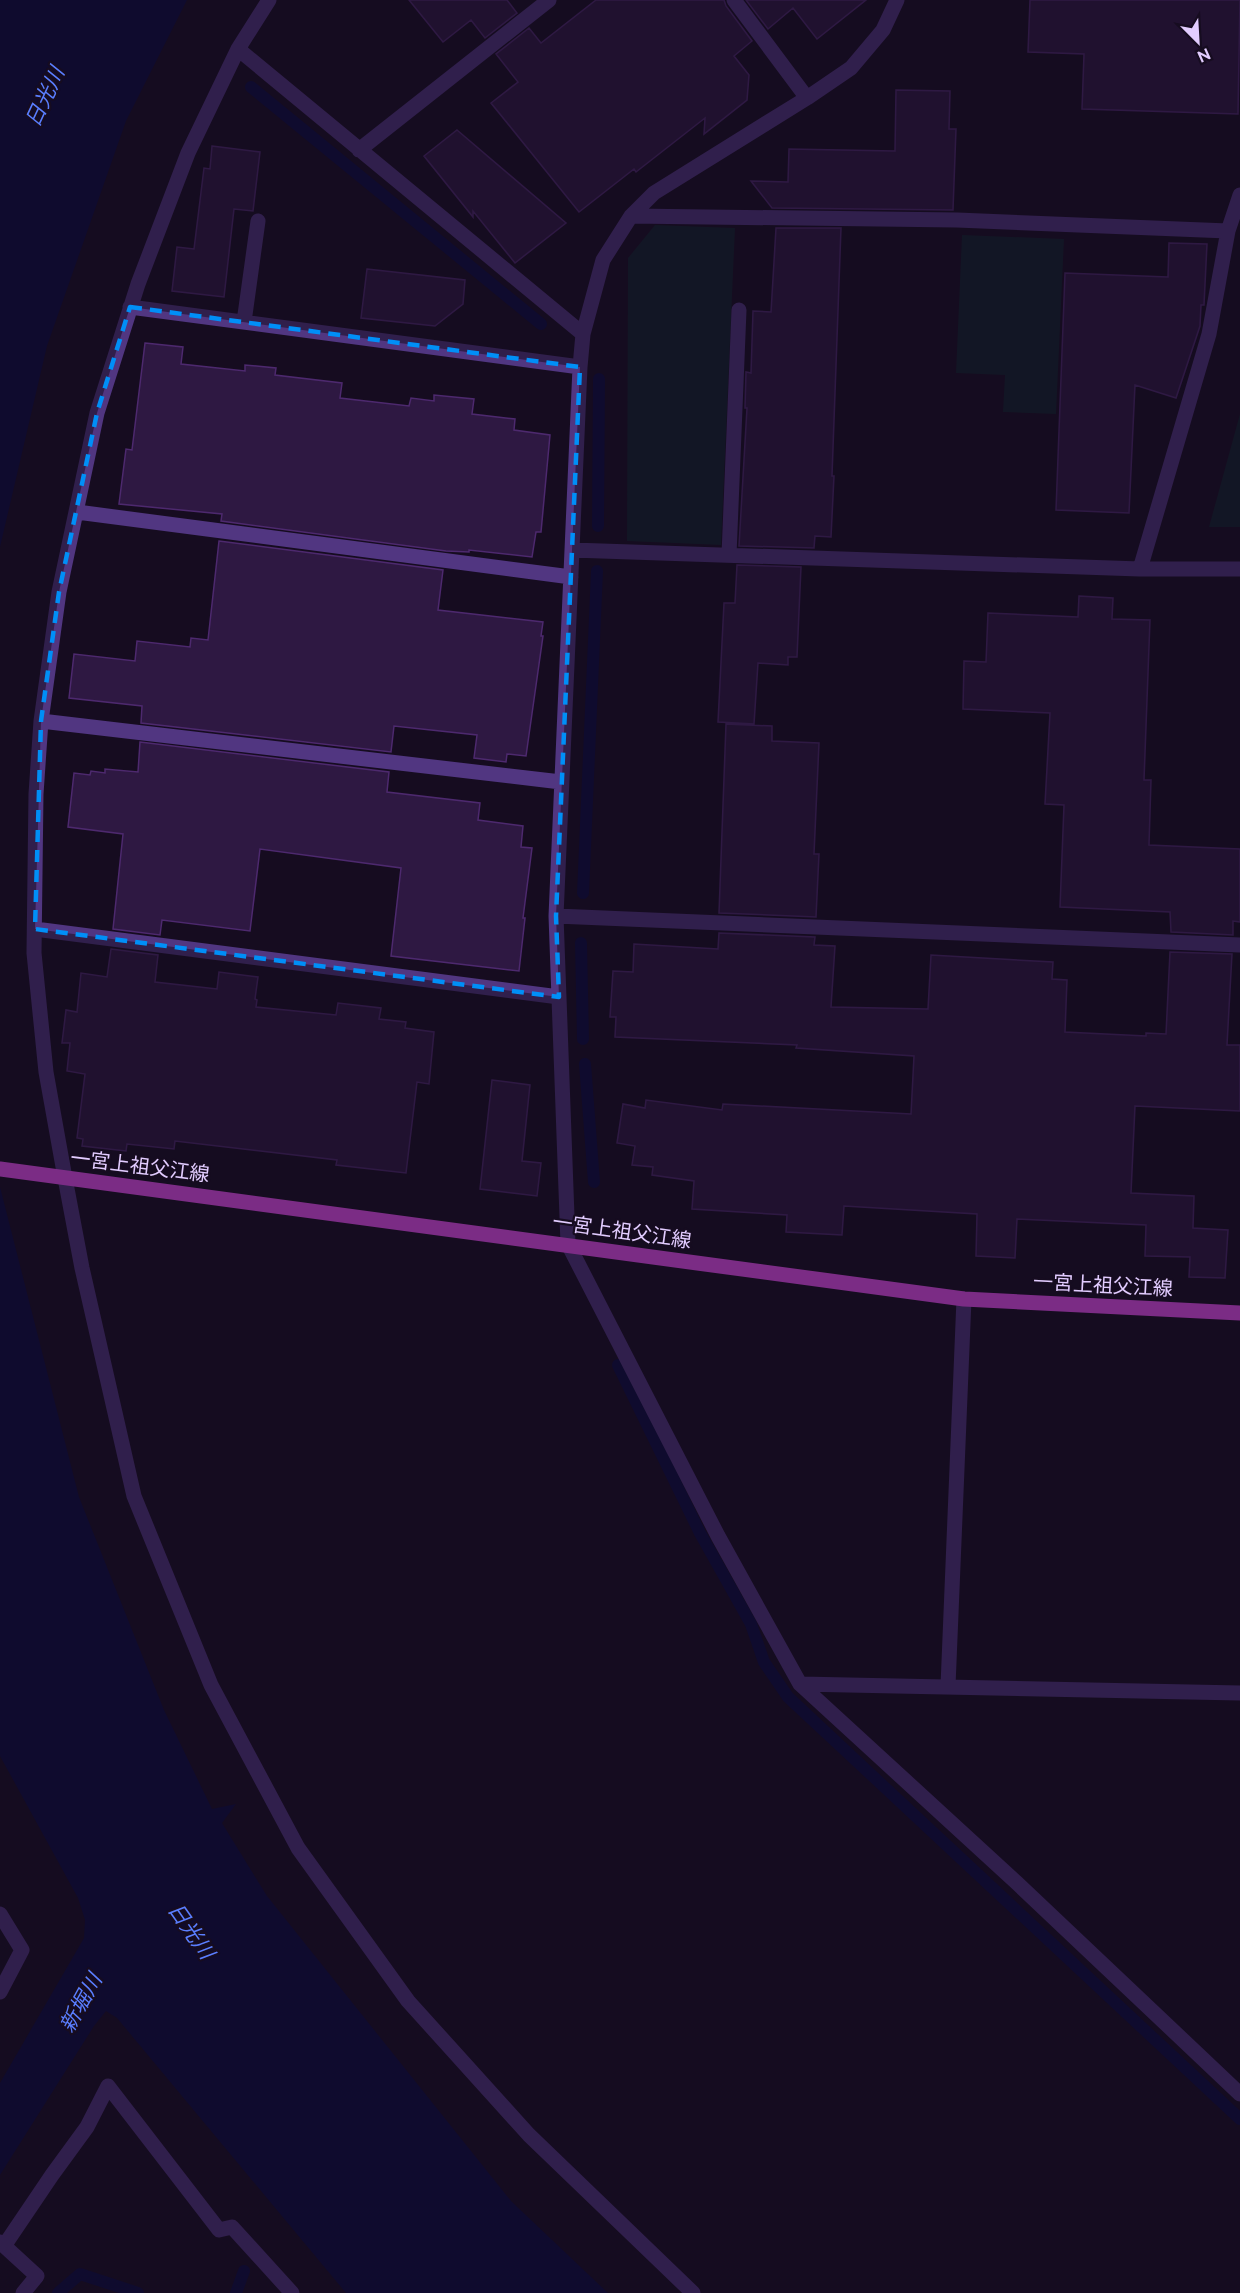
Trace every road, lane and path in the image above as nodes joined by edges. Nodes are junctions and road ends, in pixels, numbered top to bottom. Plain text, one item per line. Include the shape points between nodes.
1 (269, 0) edge
2 (549, 0) edge
3 (734, 0) edge
4 (897, 0) edge
5 (238, 50) junction
6 (807, 98) junction
7 (359, 150) junction
8 (1240, 195) edge
9 (631, 216) junction
10 (258, 221) dead end
11 (1228, 231) junction
12 (130, 307) junction
13 (738, 310) dead end
14 (244, 322) junction
15 (583, 334) junction
16 (580, 367) junction
17 (76, 512) junction
18 (572, 550) junction
19 (729, 555) junction
20 (1140, 569) junction
21 (1240, 569) edge
22 (571, 577) junction
23 (41, 720) junction
24 (561, 782) junction
25 (556, 916) junction
26 (35, 929) junction
27 (1240, 945) edge
28 (559, 997) junction
29 (0, 1169) edge
30 (65, 1178) junction
31 (568, 1244) junction
32 (964, 1299) junction
33 (1240, 1313) edge
34 (800, 1684) junction
35 (948, 1686) junction
36 (1240, 1693) edge
37 (0, 1914) edge
38 (0, 1992) edge
39 (1240, 2094) edge
40 (2, 2244) edge
41 (23, 2293) edge
42 (292, 2293) edge
43 (693, 2293) edge

1 - 5 street
2 - 7 street
3 - 6 street
4 - 6 street via 883,30 851,68
5 - 7 street
5 - 12 street via 188,153
6 - 9 street via 654,193
7 - 15 street
8 - 11 street
9 - 11 street via 957,220
9 - 15 street via 603,260
10 - 14 street
11 - 20 street via 1209,334
12 - 14 street
12 - 17 street via 97,413
13 - 19 street
14 - 16 street
15 - 16 street
16 - 18 street
17 - 22 street
17 - 23 street via 59,592
18 - 19 street
18 - 22 street
19 - 20 street
20 - 21 street
22 - 24 street
23 - 24 street
23 - 26 street
24 - 25 street
25 - 27 street
25 - 28 street
26 - 28 street
26 - 30 street via 46,1072
28 - 31 street
29 - 30 main road, 一宮上祖父江線
30 - 31 main road, 一宮上祖父江線
30 - 43 street via 134,1496 211,1685 298,1848 408,2001 529,2135
31 - 32 main road, 一宮上祖父江線
31 - 34 street via 718,1536
32 - 33 main road, 一宮上祖父江線
32 - 35 street
34 - 35 street
34 - 39 street
35 - 36 street
37 - 38 street via 22,1950
40 - 41 street via 37,2276
40 - 42 street via 87,2127 108,2086 219,2230 232,2227

